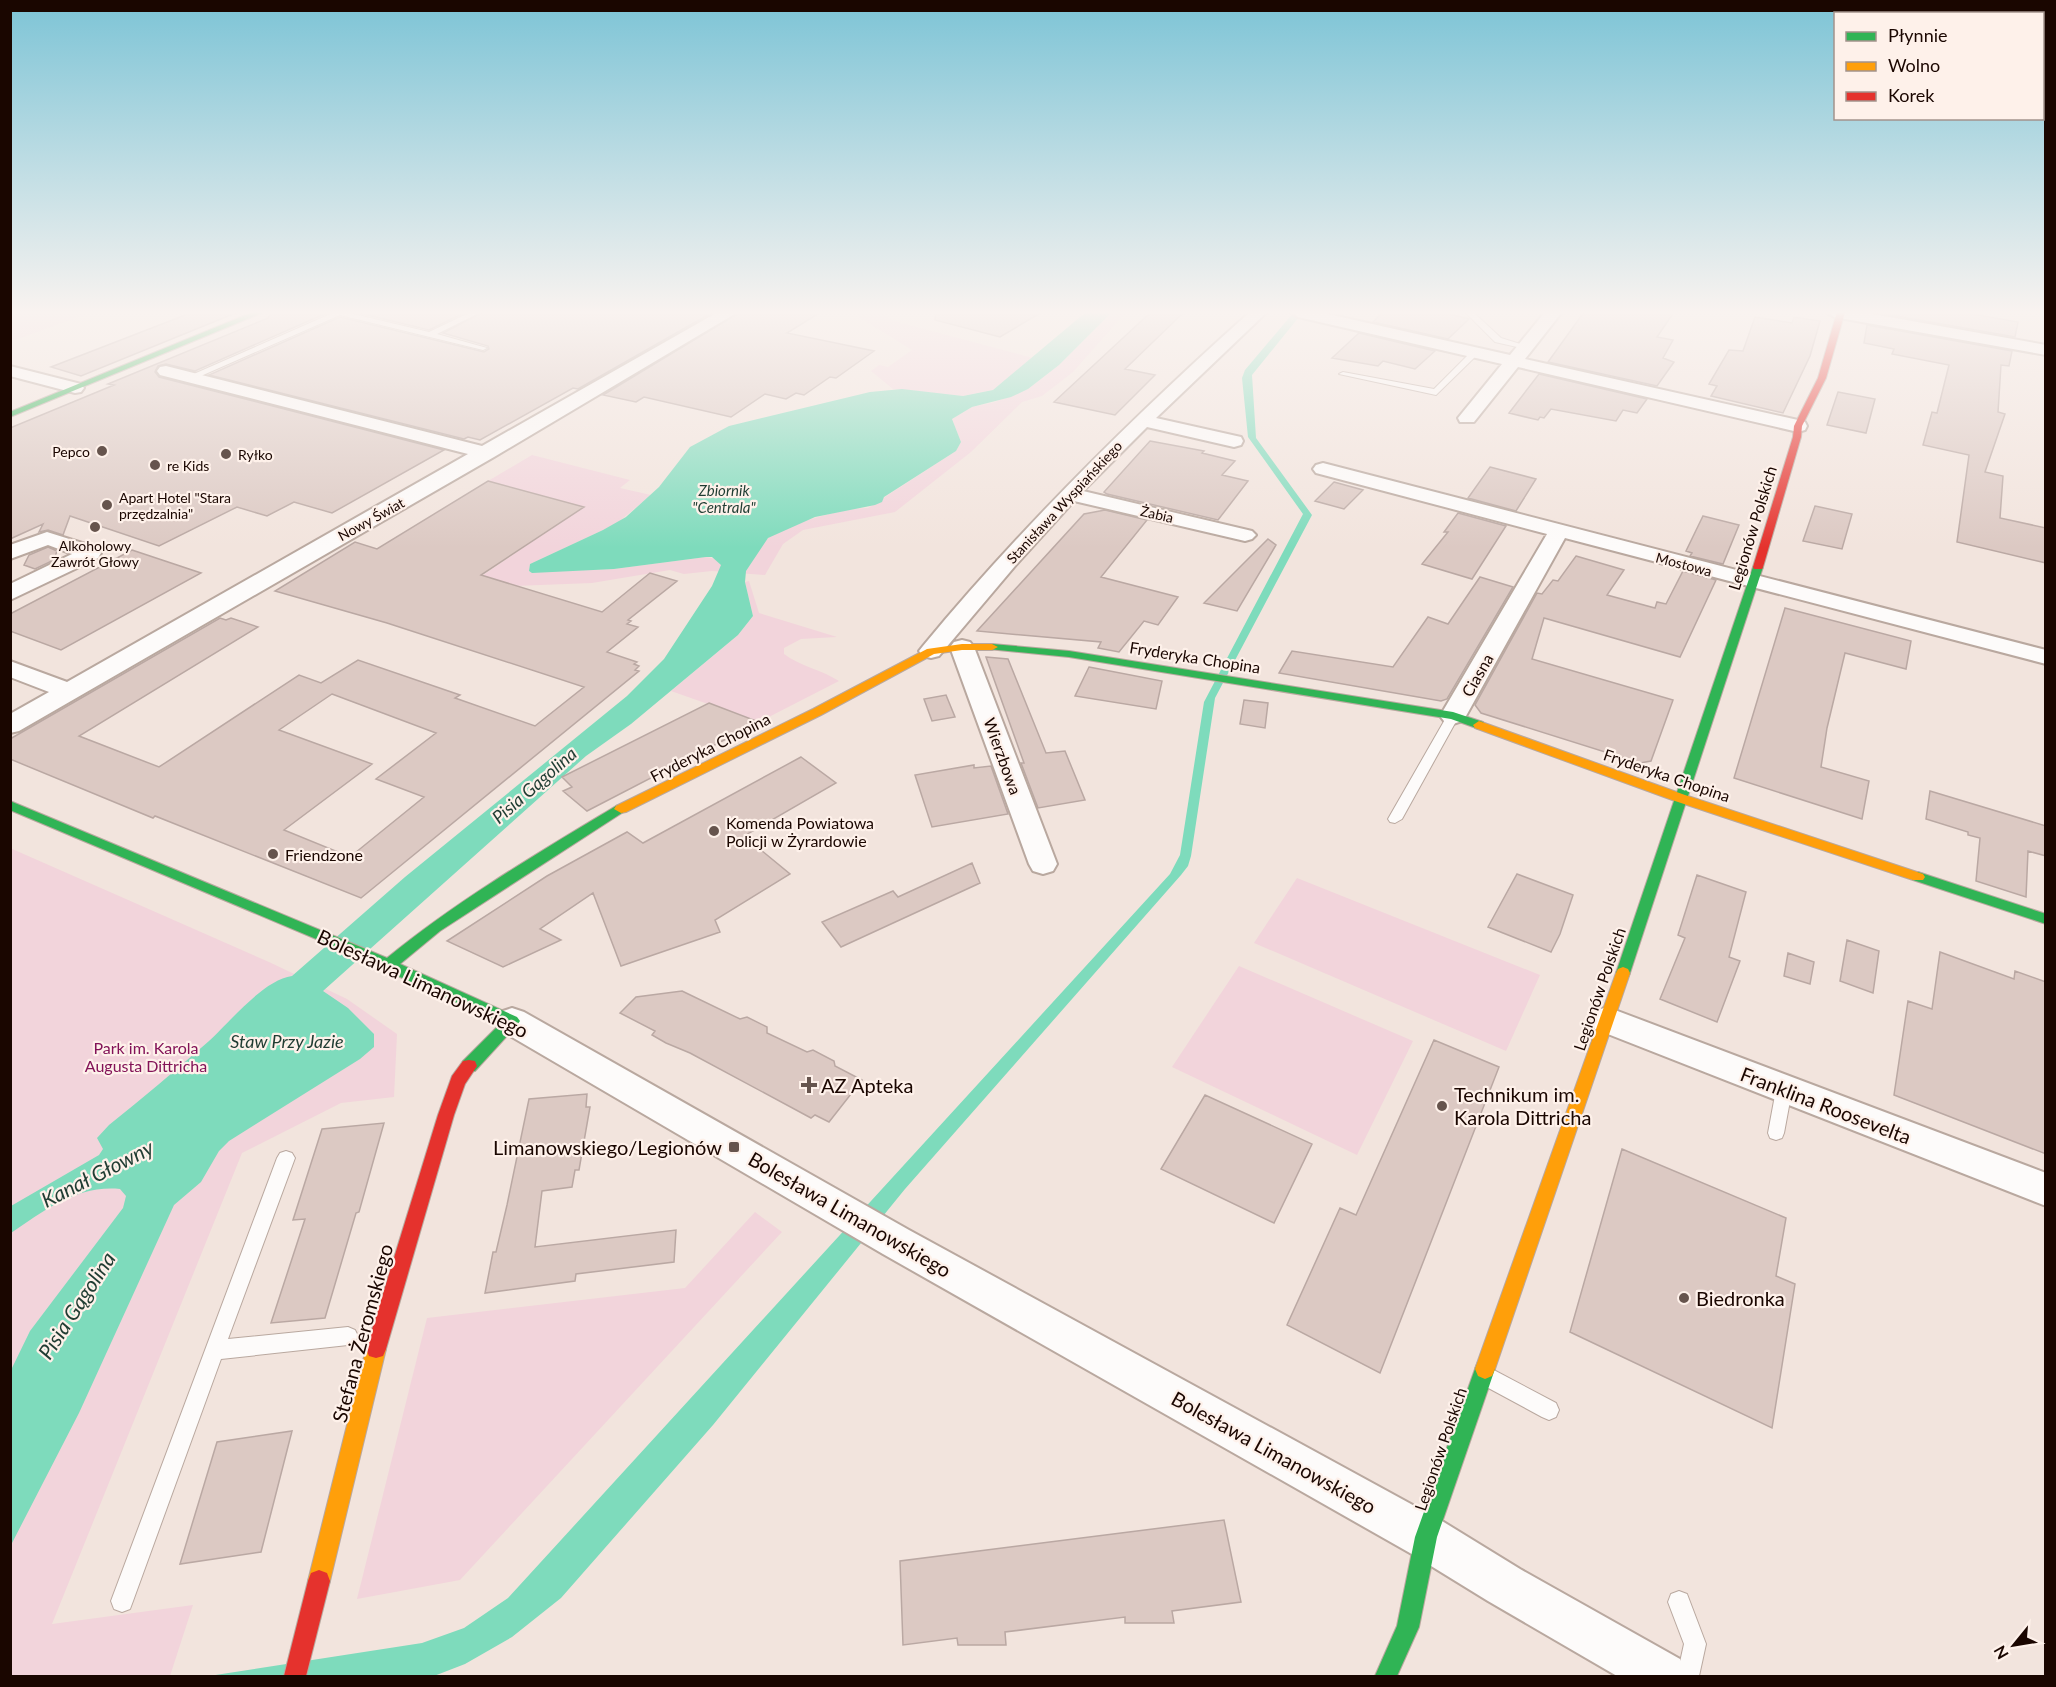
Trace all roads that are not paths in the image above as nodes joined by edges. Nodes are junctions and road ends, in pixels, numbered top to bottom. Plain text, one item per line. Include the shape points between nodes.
1 (68, 391) edge
2 (248, 391) edge
3 (594, 391) edge
4 (1173, 391) edge
5 (1490, 391) edge
6 (1662, 391) edge
7 (1816, 391) edge
8 (10, 415) edge
9 (1467, 418) dead end
10 (1142, 420) junction
11 (1798, 426) junction
12 (1234, 441) dead end
13 (487, 453) junction
14 (1323, 469) dead end
15 (1070, 494) junction
16 (1559, 531) junction
17 (1245, 535) dead end
18 (10, 553) edge
19 (1753, 582) junction
20 (10, 593) edge
21 (962, 647) junction
22 (931, 651) junction
23 (2046, 657) edge
24 (10, 668) edge
25 (68, 691) junction
26 (1453, 716) junction
27 (10, 725) edge
28 (1680, 798) junction
29 (10, 805) edge
30 (1395, 819) dead end
31 (1043, 864) dead end
32 (2046, 919) edge
33 (389, 965) junction
34 (1607, 1020) junction
35 (512, 1021) junction
36 (1784, 1090) junction
37 (1776, 1133) dead end
38 (286, 1158) dead end
39 (2046, 1190) edge
40 (348, 1336) dead end
41 (216, 1350) junction
42 (1483, 1375) junction
43 (1549, 1410) dead end
44 (1426, 1537) junction
45 (122, 1601) dead end
46 (1679, 1602) dead end
47 (295, 1677) edge
48 (1386, 1677) edge
49 (1663, 1677) edge
50 (1689, 1677) edge

1 - 8 street
2 - 13 street
3 - 13 street, Nowy Świat
4 - 10 street, Stanisława Wyspiańskiego
5 - 9 street
6 - 11 street
7 - 11 street, Legionów Polskich
10 - 12 street
10 - 15 street, Stanisława Wyspiańskiego
11 - 19 street, Legionów Polskich
13 - 25 street, Nowy Świat
14 - 16 street, Mostowa
15 - 17 street, Żabia
15 - 22 street, Stanisława Wyspiańskiego via 964,609
16 - 19 street, Mostowa
16 - 26 street, Ciasna
18 - 20 street via 47,538 90,553
19 - 23 street, Mostowa
19 - 28 street, Legionów Polskich
21 - 22 street, Fryderyka Chopina
21 - 26 street, Fryderyka Chopina via 994,646 1069,654
21 - 31 street, Wierzbowa
22 - 33 street, Fryderyka Chopina via 616,812 435,927
24 - 25 street
25 - 27 street, Nowy Świat
26 - 28 street, Fryderyka Chopina
26 - 30 lane, Ciasna
28 - 32 street, Fryderyka Chopina
28 - 34 street, Legionów Polskich
29 - 33 street, Bolesława Limanowskiego
33 - 35 street, Bolesława Limanowskiego
34 - 36 street, Franklina Roosevelta
34 - 42 street, Legionów Polskich
35 - 44 street, Bolesława Limanowskiego via 823,1201
35 - 47 street, Stefana Żeromskiego via 474,1059 452,1097 381,1330
36 - 37 lane
36 - 39 street, Franklina Roosevelta
38 - 41 lane
40 - 41 lane
41 - 45 lane
42 - 43 lane
42 - 44 street, Legionów Polskich
44 - 48 street, Legionów Polskich via 1408,1626
44 - 49 street, Bolesława Limanowskiego
46 - 50 lane via 1695,1644

